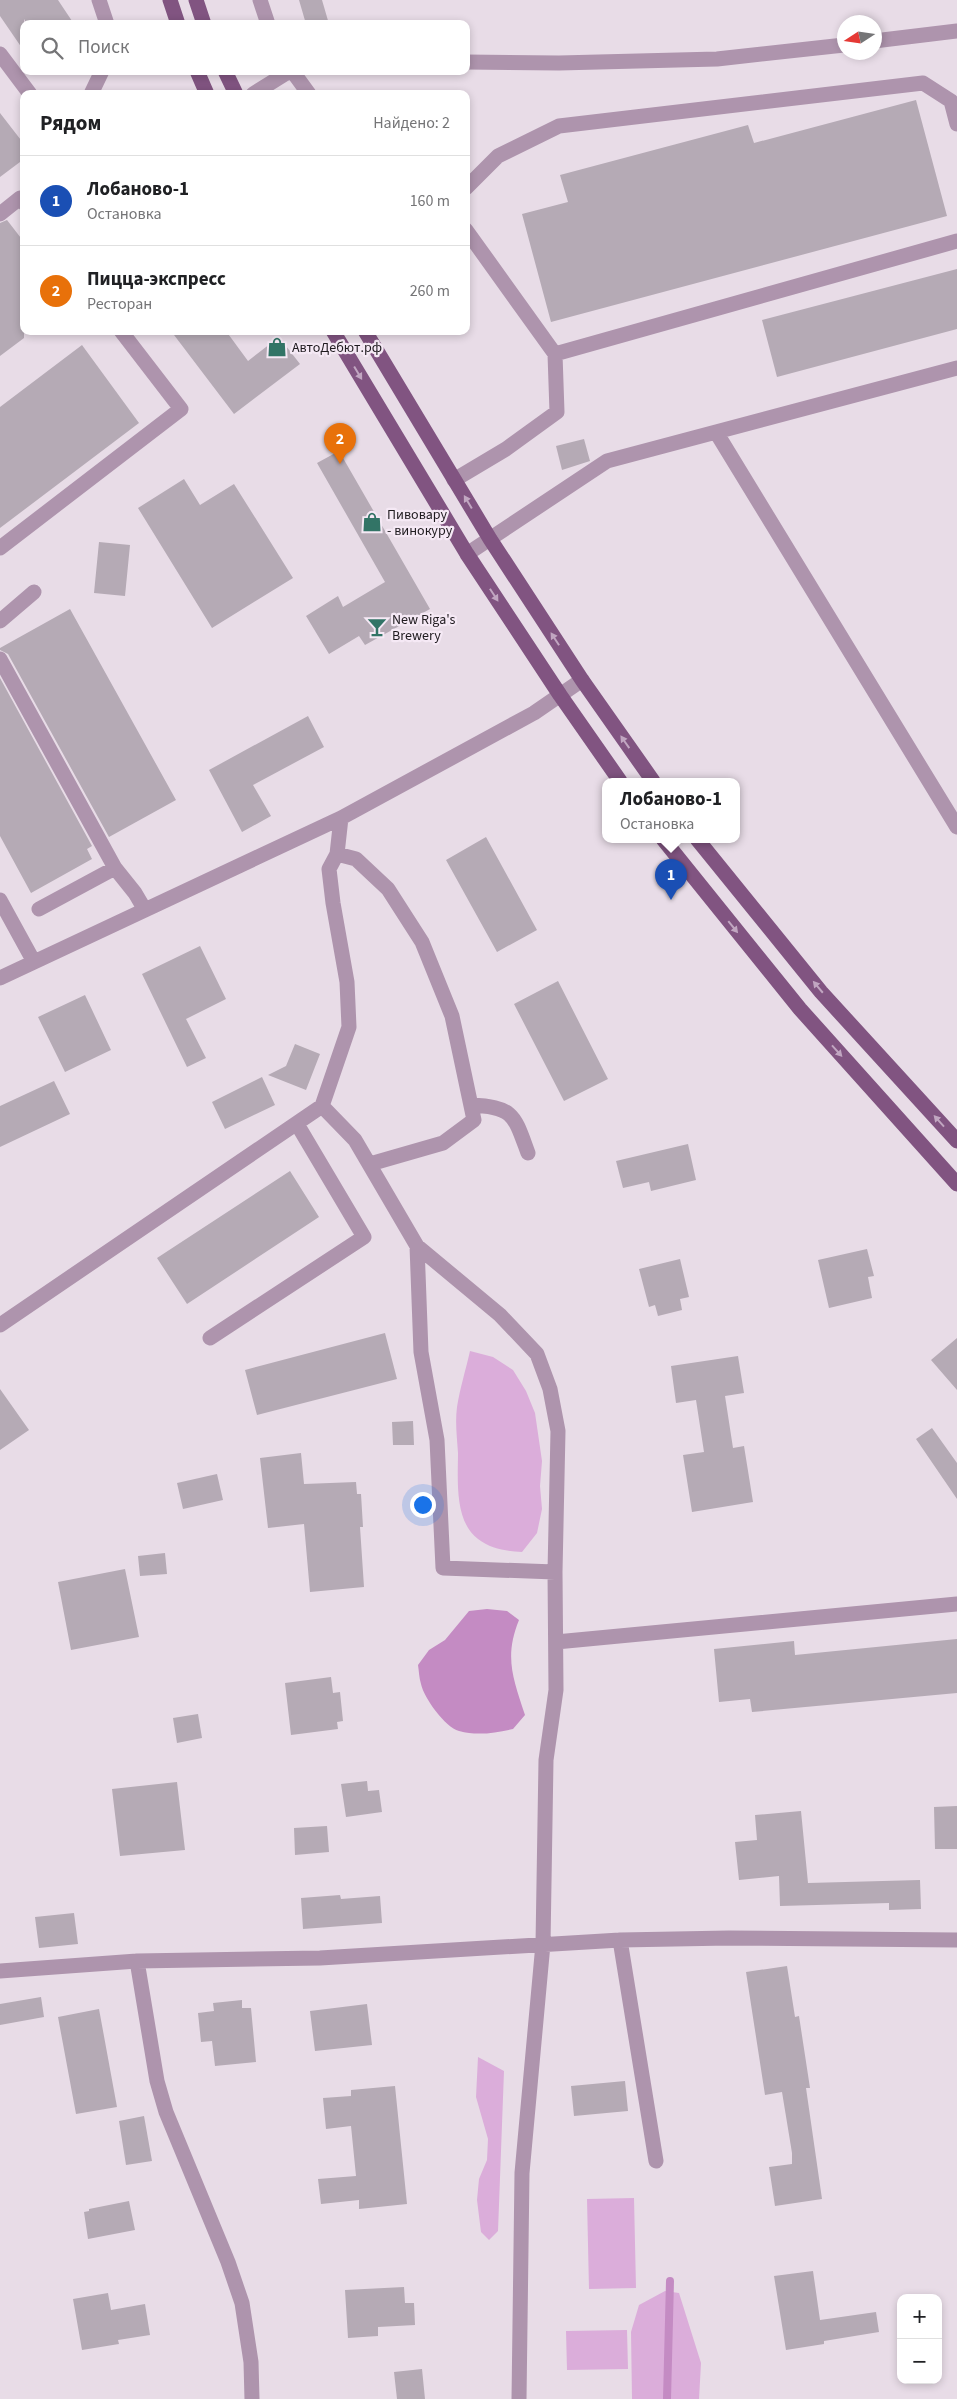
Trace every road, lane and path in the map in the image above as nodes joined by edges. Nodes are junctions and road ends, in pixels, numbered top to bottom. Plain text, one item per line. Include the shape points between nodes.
1 (99, 0) edge
2 (170, 0) edge
3 (196, 0) edge
4 (260, 0) edge
5 (106, 20) edge
6 (177, 20) edge
7 (203, 20) edge
8 (267, 20) edge
9 (957, 31) edge
10 (882, 40) edge
11 (837, 46) edge
12 (0, 54) edge
13 (470, 62) edge
14 (100, 75) edge
15 (199, 75) edge
16 (227, 75) edge
17 (284, 75) edge
18 (292, 75) edge
19 (27, 90) edge
20 (92, 90) edge
21 (205, 90) edge
22 (234, 90) edge
23 (260, 90) edge
24 (305, 90) edge
25 (957, 124) edge
26 (470, 184) edge
27 (20, 198) edge
28 (0, 214) edge
29 (470, 236) edge
30 (957, 241) edge
31 (124, 335) edge
32 (335, 335) edge
33 (367, 335) edge
34 (555, 354) junction
35 (957, 368) edge
36 (716, 432) junction
37 (454, 480) junction
38 (490, 539) junction
39 (0, 548) edge
40 (467, 554) junction
41 (34, 592) dead end
42 (0, 621) edge
43 (0, 659) edge
44 (582, 680) junction
45 (560, 695) junction
46 (618, 778) edge
47 (651, 778) edge
48 (341, 818) junction
49 (957, 827) edge
50 (667, 843) edge
51 (700, 843) edge
52 (337, 854) junction
53 (115, 868) junction
54 (0, 900) edge
55 (39, 909) dead end
56 (145, 910) junction
57 (34, 962) junction
58 (0, 978) edge
59 (471, 1105) junction
60 (322, 1106) junction
61 (297, 1124) junction
62 (957, 1141) edge
63 (528, 1153) dead end
64 (370, 1164) junction
65 (957, 1184) edge
66 (417, 1246) junction
67 (0, 1325) edge
68 (210, 1338) dead end
69 (555, 1572) junction
70 (957, 1604) edge
71 (556, 1642) junction
72 (620, 1940) junction
73 (957, 1940) edge
74 (543, 1944) junction
75 (137, 1961) junction
76 (0, 1971) edge
77 (656, 2161) dead end
78 (252, 2399) edge
79 (520, 2399) edge

1 - 5 street
2 - 6 main road
3 - 7 main road
4 - 8 street
9 - 10 street
11 - 13 street via 717,59
12 - 19 street
14 - 20 street
15 - 21 main road
16 - 22 main road
17 - 23 street
18 - 24 street
25 - 26 street via 951,101 923,84 559,126 498,156
27 - 28 street
29 - 34 street
30 - 34 street
31 - 39 street via 180,410
32 -> 40 main road
33 - 37 main road
34 - 37 street via 558,412 506,449
35 - 36 street
36 - 38 street via 607,461
36 - 49 street
38 -> 37 main road
38 - 40 street
44 -> 38 main road
40 -> 45 main road
41 - 42 street
43 - 53 street
44 - 45 street
47 -> 44 main road
45 - 46 main road
45 - 48 street via 534,713
48 - 52 street
48 - 56 street
50 -> 65 main road via 800,1009
62 -> 51 main road via 821,992
52 - 59 street via 356,859 388,889 422,942 452,1016
52 - 60 street via 329,869 347,982 349,1027
53 - 55 street
53 - 56 street
54 - 57 street
56 - 57 street
57 - 58 street
59 - 63 street via 497,1106 516,1120
59 - 64 street via 474,1120 443,1144
60 - 61 street
60 - 64 street via 355,1140
61 - 67 street
61 - 68 street via 364,1237
64 - 66 street
66 - 69 street via 500,1314 537,1354 550,1389 558,1431
66 - 69 street via 422,1352 437,1440 443,1568
69 - 71 street
70 - 71 street
71 - 74 street via 556,1690 546,1760
72 - 73 street
72 - 74 street
72 - 77 street
74 - 75 street via 320,1958
74 - 79 street via 522,2173
75 - 76 street
75 - 78 street via 157,2081 166,2112 242,2303

